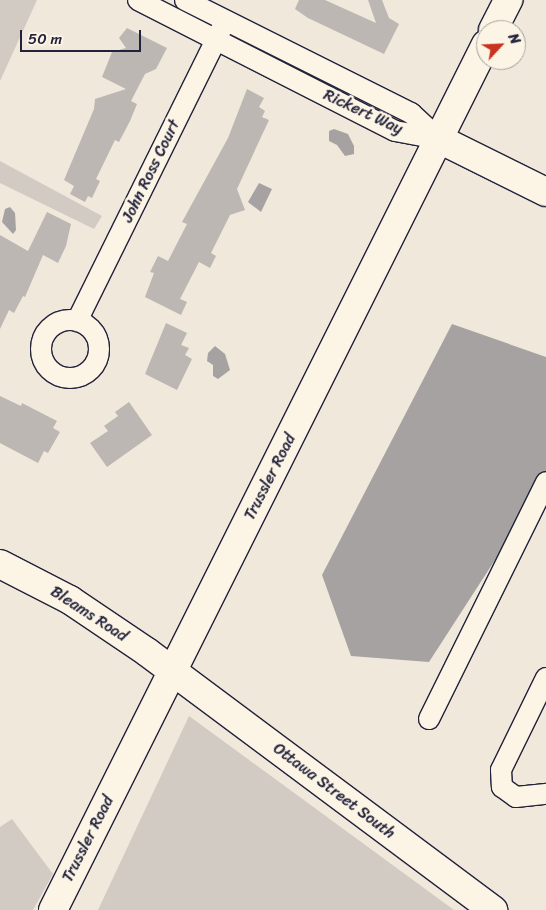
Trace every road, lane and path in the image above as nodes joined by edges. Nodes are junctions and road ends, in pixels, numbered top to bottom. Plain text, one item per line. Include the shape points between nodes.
1 (138, 0) edge
2 (185, 0) edge
3 (508, 0) edge
4 (498, 20) edge
5 (225, 21) junction
6 (215, 40) junction
7 (476, 64) edge
8 (439, 139) junction
9 (546, 192) edge
10 (77, 321) dead end
11 (546, 482) edge
12 (0, 564) edge
13 (173, 672) junction
14 (546, 678) edge
15 (429, 719) dead end
16 (546, 794) edge
17 (53, 910) edge
18 (493, 910) edge

1 - 6 street, Rickert Way
2 - 5 street, Rickert Way
3 - 4 main road
5 - 6 street, John Ross Court
5 - 8 street, Rickert Way via 411,114
6 - 8 street, Rickert Way via 395,131
6 - 10 street, John Ross Court
7 - 8 main road, Trussler Road
8 - 9 main road
8 - 13 main road, Trussler Road
11 - 15 street
12 - 13 main road, Bleams Road via 70,600
13 - 17 main road, Trussler Road
13 - 18 main road, Ottawa Street South
14 - 16 street via 501,770 502,787 516,797

